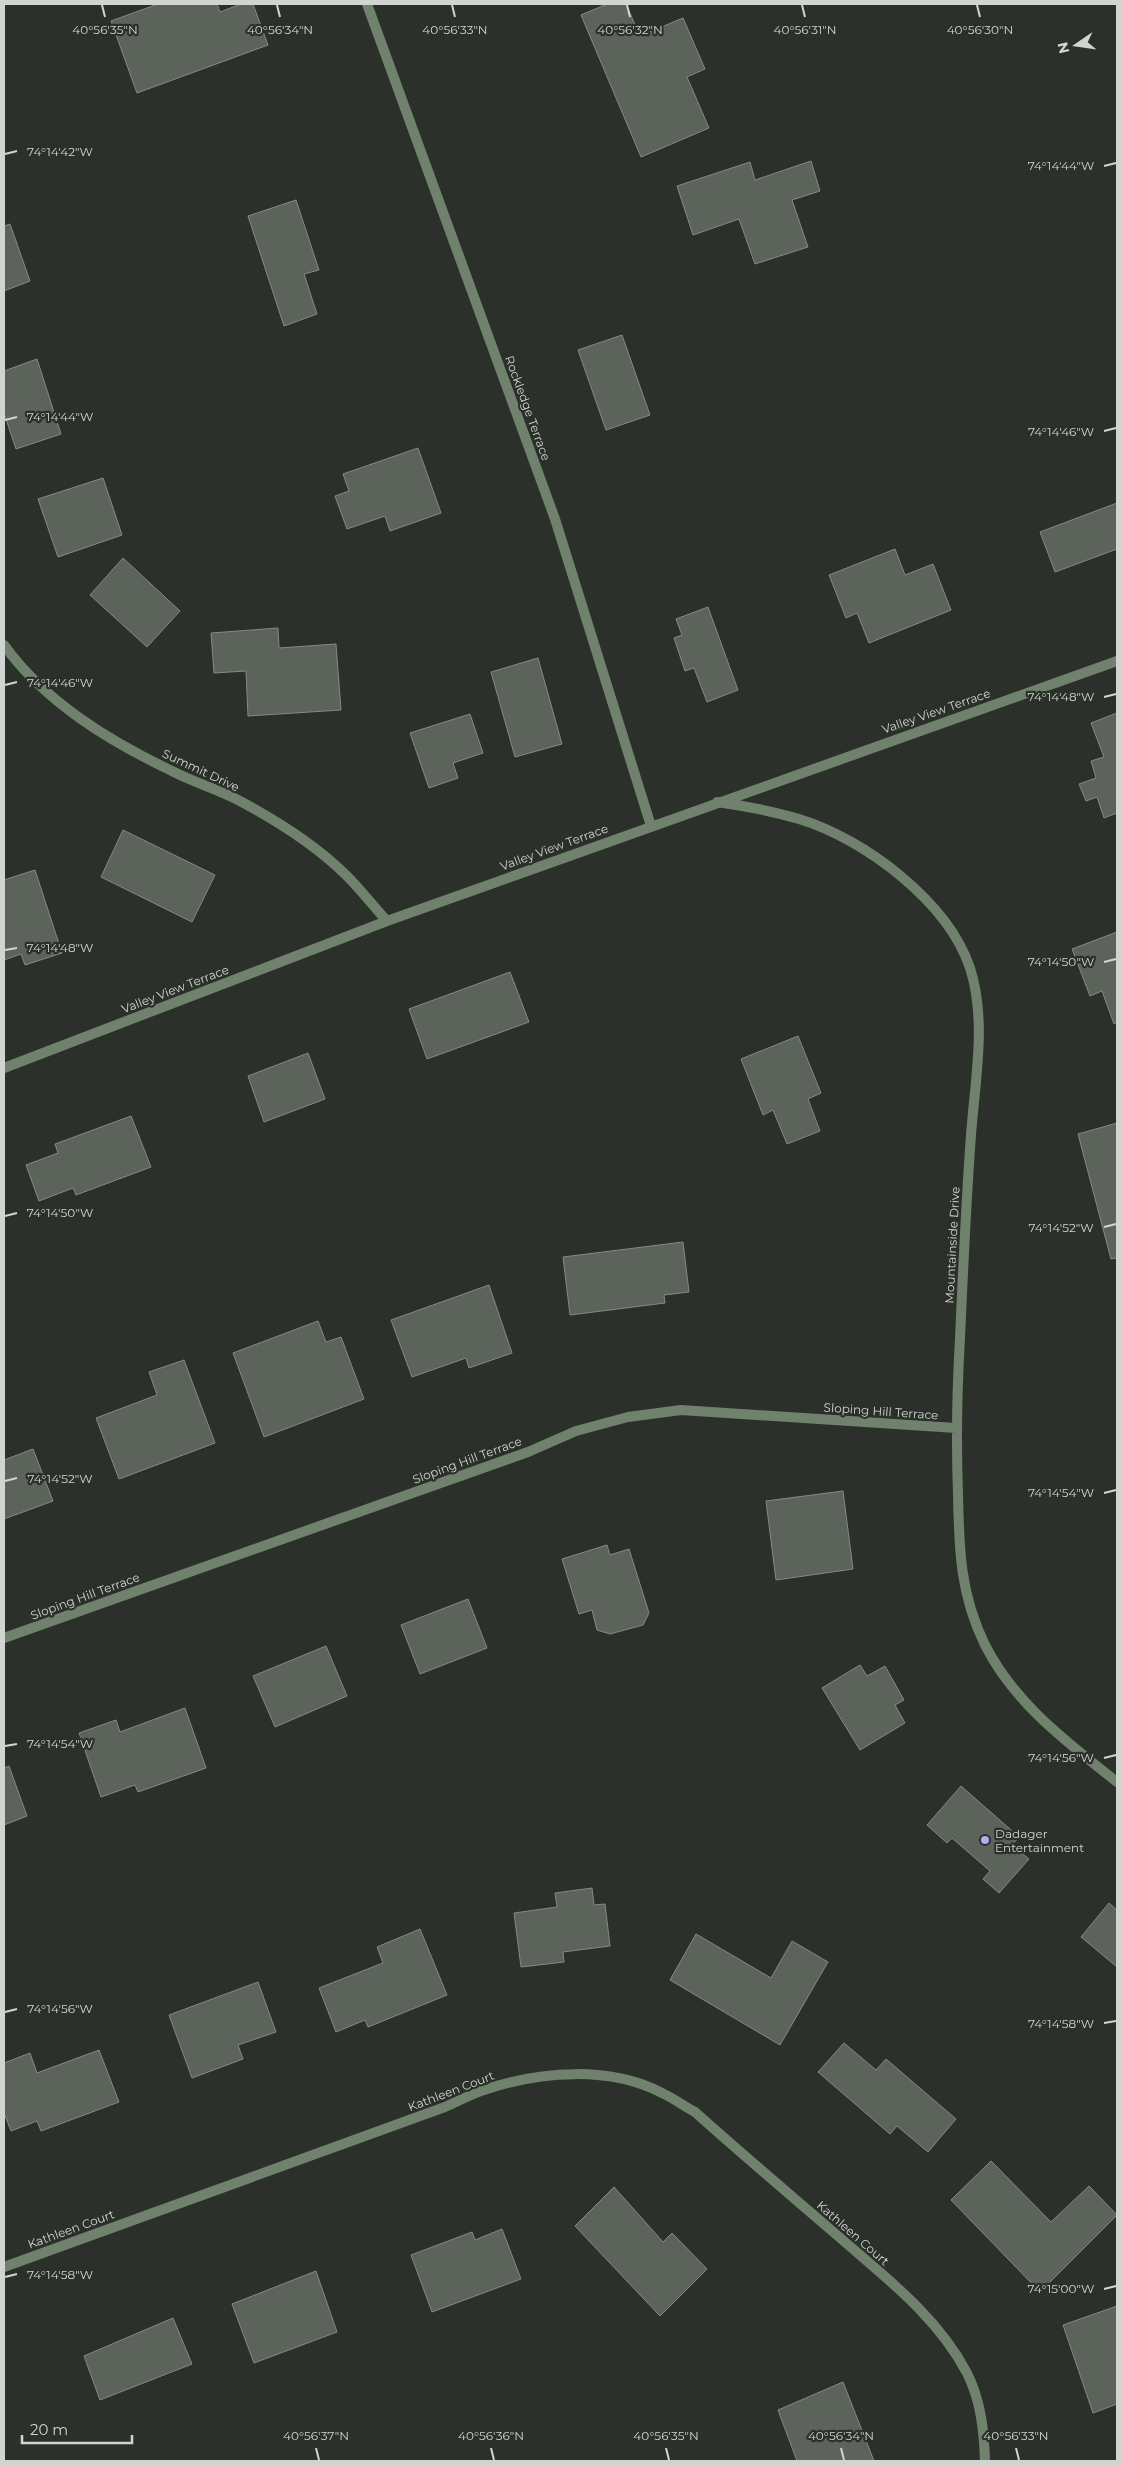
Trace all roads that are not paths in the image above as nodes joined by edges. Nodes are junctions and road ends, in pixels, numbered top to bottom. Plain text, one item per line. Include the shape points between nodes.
1 (367, 4) edge
2 (4, 644) edge
3 (1117, 661) edge
4 (717, 802) junction
5 (652, 826) junction
6 (387, 921) junction
7 (4, 1068) edge
8 (956, 1428) junction
9 (4, 1638) edge
10 (1117, 1782) edge
11 (4, 2267) edge
12 (985, 2461) edge

1 - 5 street, Rockledge Terrace via 555,519
2 - 6 street, Summit Drive via 58,702 112,740 237,800 295,834 345,874
3 - 4 street, Valley View Terrace
4 - 5 street, Valley View Terrace
4 - 8 street, Mountainside Drive via 802,820 847,839 886,865 932,905 958,942 970,968 979,1024 967,1188
5 - 6 street, Valley View Terrace
6 - 7 street, Valley View Terrace
8 - 9 street, Sloping Hill Terrace via 681,1410 628,1417 576,1430 528,1452
8 - 10 street, Mountainside Drive via 960,1562 967,1596 986,1645 1014,1690 1052,1731
11 - 12 street, Kathleen Court via 436,2111 486,2089 559,2075 621,2079 661,2092 695,2112 910,2299 942,2334 967,2374 983,2424

